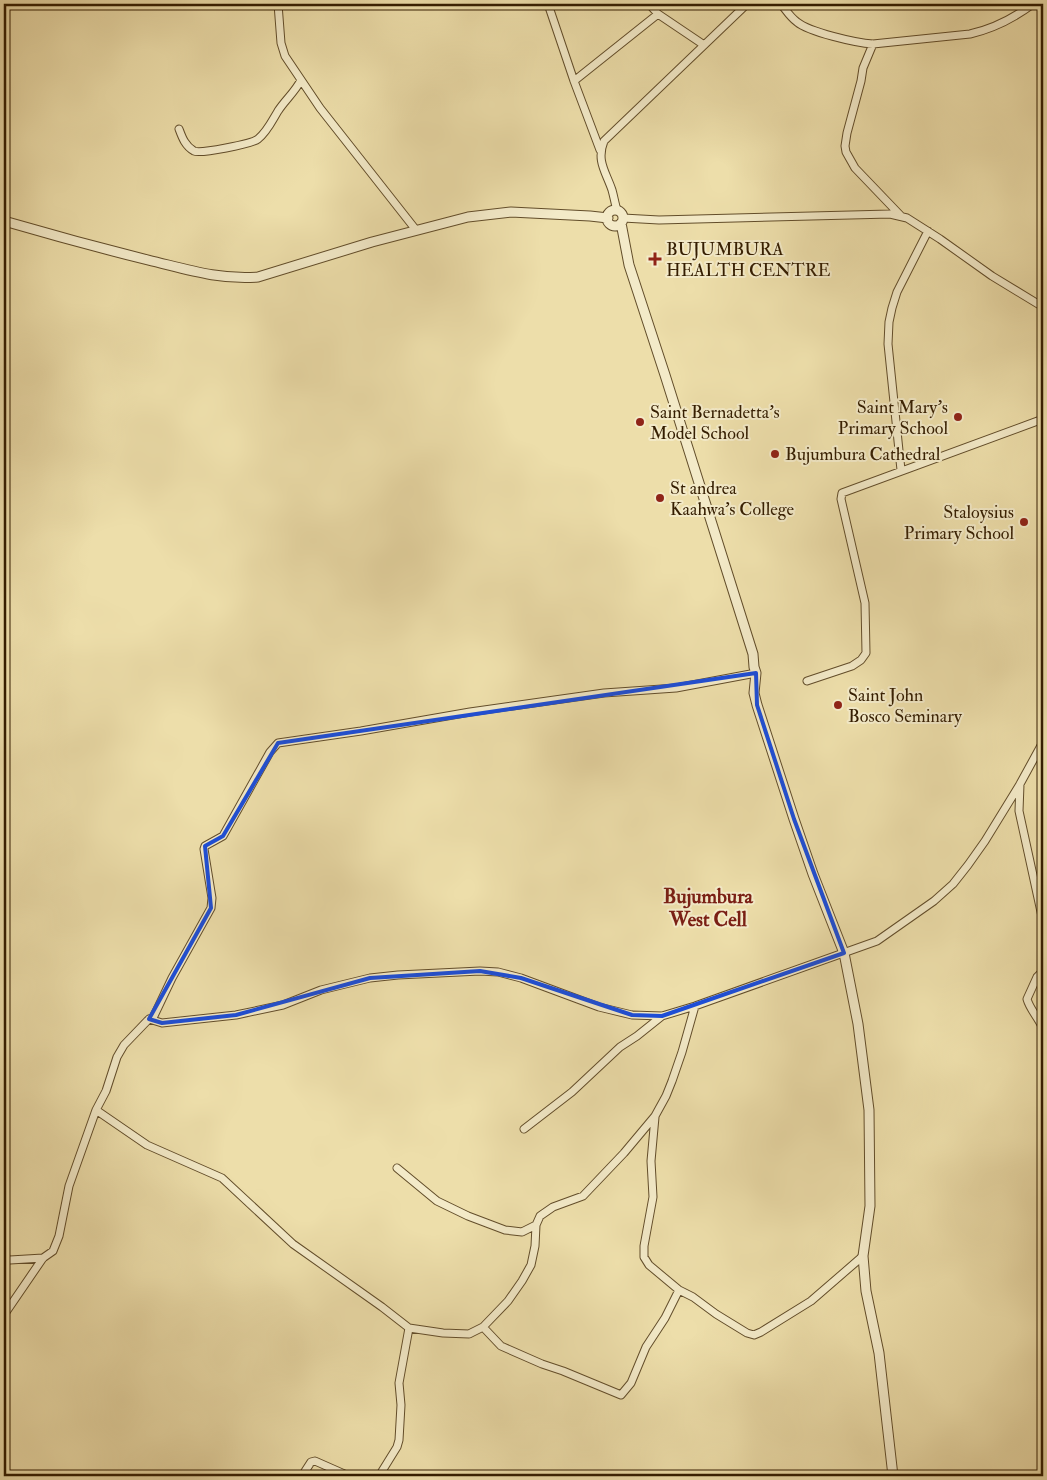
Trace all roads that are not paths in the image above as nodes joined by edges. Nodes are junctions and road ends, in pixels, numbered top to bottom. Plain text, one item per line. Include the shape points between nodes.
1 (278, 4) edge
2 (649, 4) edge
3 (747, 4) edge
4 (780, 4) edge
5 (1033, 4) edge
6 (550, 5) edge
7 (658, 14) junction
8 (873, 44) junction
9 (704, 45) junction
10 (301, 80) junction
11 (574, 81) junction
12 (179, 128) dead end
13 (600, 150) junction
14 (617, 210) junction
15 (901, 217) junction
16 (608, 218) junction
17 (4, 221) edge
18 (622, 221) junction
19 (416, 230) junction
20 (928, 231) junction
21 (1043, 307) edge
22 (1043, 418) edge
23 (901, 470) junction
24 (756, 673) junction
25 (807, 681) dead end
26 (1043, 742) edge
27 (1020, 784) junction
28 (1043, 921) edge
29 (844, 953) junction
30 (1043, 972) edge
31 (695, 1006) junction
32 (662, 1016) junction
33 (149, 1019) junction
34 (1043, 1029) edge
35 (96, 1110) junction
36 (655, 1116) junction
37 (524, 1128) dead end
38 (397, 1168) dead end
39 (536, 1225) junction
40 (863, 1256) junction
41 (4, 1258) edge
42 (42, 1258) junction
43 (679, 1290) junction
44 (4, 1315) edge
45 (409, 1328) junction
46 (483, 1328) junction
47 (302, 1476) edge
48 (349, 1476) edge
49 (380, 1476) edge
50 (893, 1476) edge

1 - 10 street via 281,43 285,56
2 - 7 street
3 - 9 street
4 - 8 street via 796,21 813,30
5 - 8 street via 995,26 970,34
6 - 11 street
7 - 9 street
7 - 11 street
8 - 15 street via 863,68 845,146 854,168
9 - 13 street via 604,140
10 - 12 street via 268,129 249,144 198,152 184,141
10 - 19 street
11 - 13 street
13 - 14 street
14 - 16 street via 609,213
14 - 18 street
15 - 18 street via 890,214
15 - 20 street
16 - 18 street via 612,225 617,226
16 - 19 street via 511,212 468,217
17 - 19 street via 78,243 224,278 258,277
18 - 24 street via 629,265 753,654
20 - 21 street
20 - 23 street via 898,292 889,322 888,344
22 - 23 street
23 - 25 street via 846,490 841,495 865,603 866,653 852,666
24 - 29 street via 754,693 757,705 813,874
24 - 33 street via 676,688 604,693 278,743 223,836 205,846 211,908
26 - 27 street
27 - 28 street via 1019,811
27 - 29 street via 985,841 953,884 877,941
29 - 31 street
29 - 40 street via 858,1024 869,1110 870,1206
30 - 34 street via 1027,998
31 - 32 street
31 - 36 street via 672,1081
32 - 33 street via 632,1015 599,1007 521,978 480,971 370,978 321,990 282,1005 236,1015 162,1023
32 - 37 street
33 - 35 street via 117,1057
35 - 42 street via 69,1186 59,1236 53,1251
35 - 45 street via 147,1145 222,1178 293,1244
36 - 39 street via 583,1196 553,1207 540,1216
36 - 43 street via 651,1161 653,1197 644,1257
38 - 39 street via 437,1201 468,1216 505,1230 522,1232
39 - 46 street via 531,1265 508,1301
40 - 43 street via 811,1301 754,1335
40 - 50 street via 866,1291 879,1353
41 - 42 street
42 - 44 street
43 - 46 street via 646,1347 631,1383 621,1395 501,1346
45 - 46 street via 469,1334
45 - 49 street via 399,1383 399,1440
47 - 48 street via 315,1461

